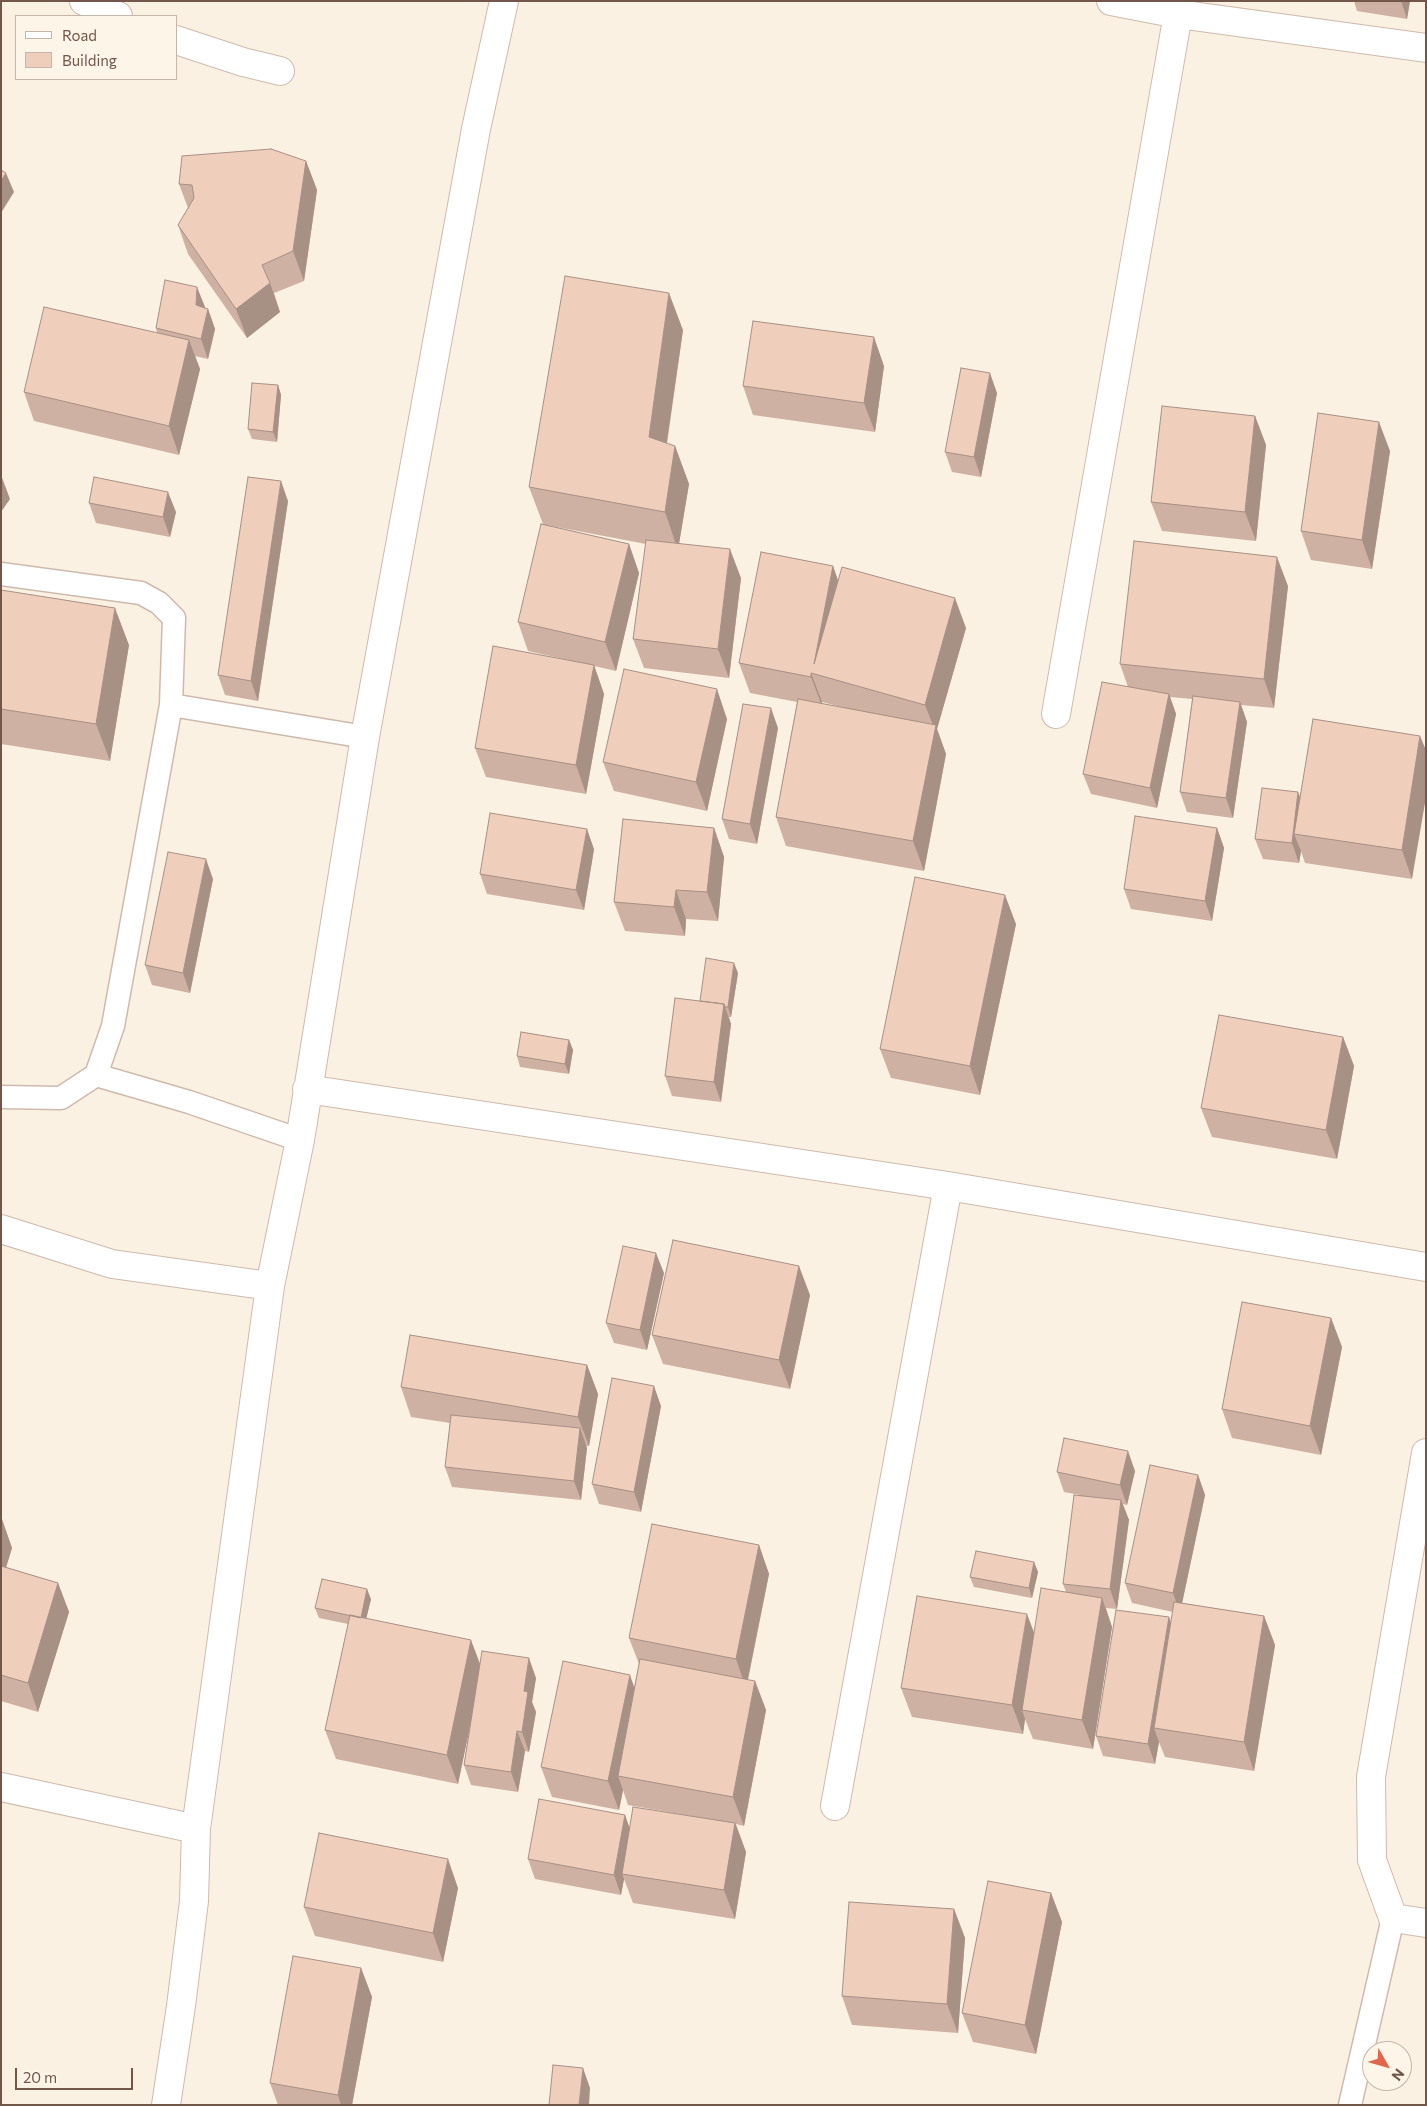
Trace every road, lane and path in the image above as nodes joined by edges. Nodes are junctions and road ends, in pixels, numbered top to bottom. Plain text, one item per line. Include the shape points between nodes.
1 (84, 1) edge
2 (504, 1) edge
3 (1111, 1) edge
4 (1178, 14) junction
5 (116, 15) edge
6 (178, 41) edge
7 (1426, 48) edge
8 (280, 71) dead end
9 (1, 574) edge
10 (172, 705) junction
11 (1056, 714) dead end
12 (365, 737) junction
13 (96, 1075) junction
14 (307, 1089) junction
15 (1, 1097) edge
16 (300, 1140) junction
17 (948, 1186) junction
18 (1, 1229) edge
19 (1426, 1267) edge
20 (270, 1286) junction
21 (1426, 1453) edge
22 (1, 1787) edge
23 (836, 1806) dead end
24 (196, 1829) junction
25 (1393, 1918) junction
26 (1426, 1922) edge
27 (166, 2105) edge
28 (1350, 2105) edge

1 - 5 street
2 - 12 street via 476,129
3 - 4 street
4 - 7 street
4 - 11 street
6 - 8 street
9 - 10 lane via 141,593 159,603 174,618
10 - 12 lane
10 - 13 lane via 113,1026
12 - 14 street
13 - 15 lane via 61,1098
13 - 16 lane via 189,1102
14 - 16 street
14 - 17 street
16 - 20 street
17 - 19 street
17 - 23 street
18 - 20 street via 112,1264
20 - 24 street
21 - 25 street via 1371,1777 1372,1860
22 - 24 street
24 - 27 street via 194,1901
25 - 26 street
25 - 28 lane

